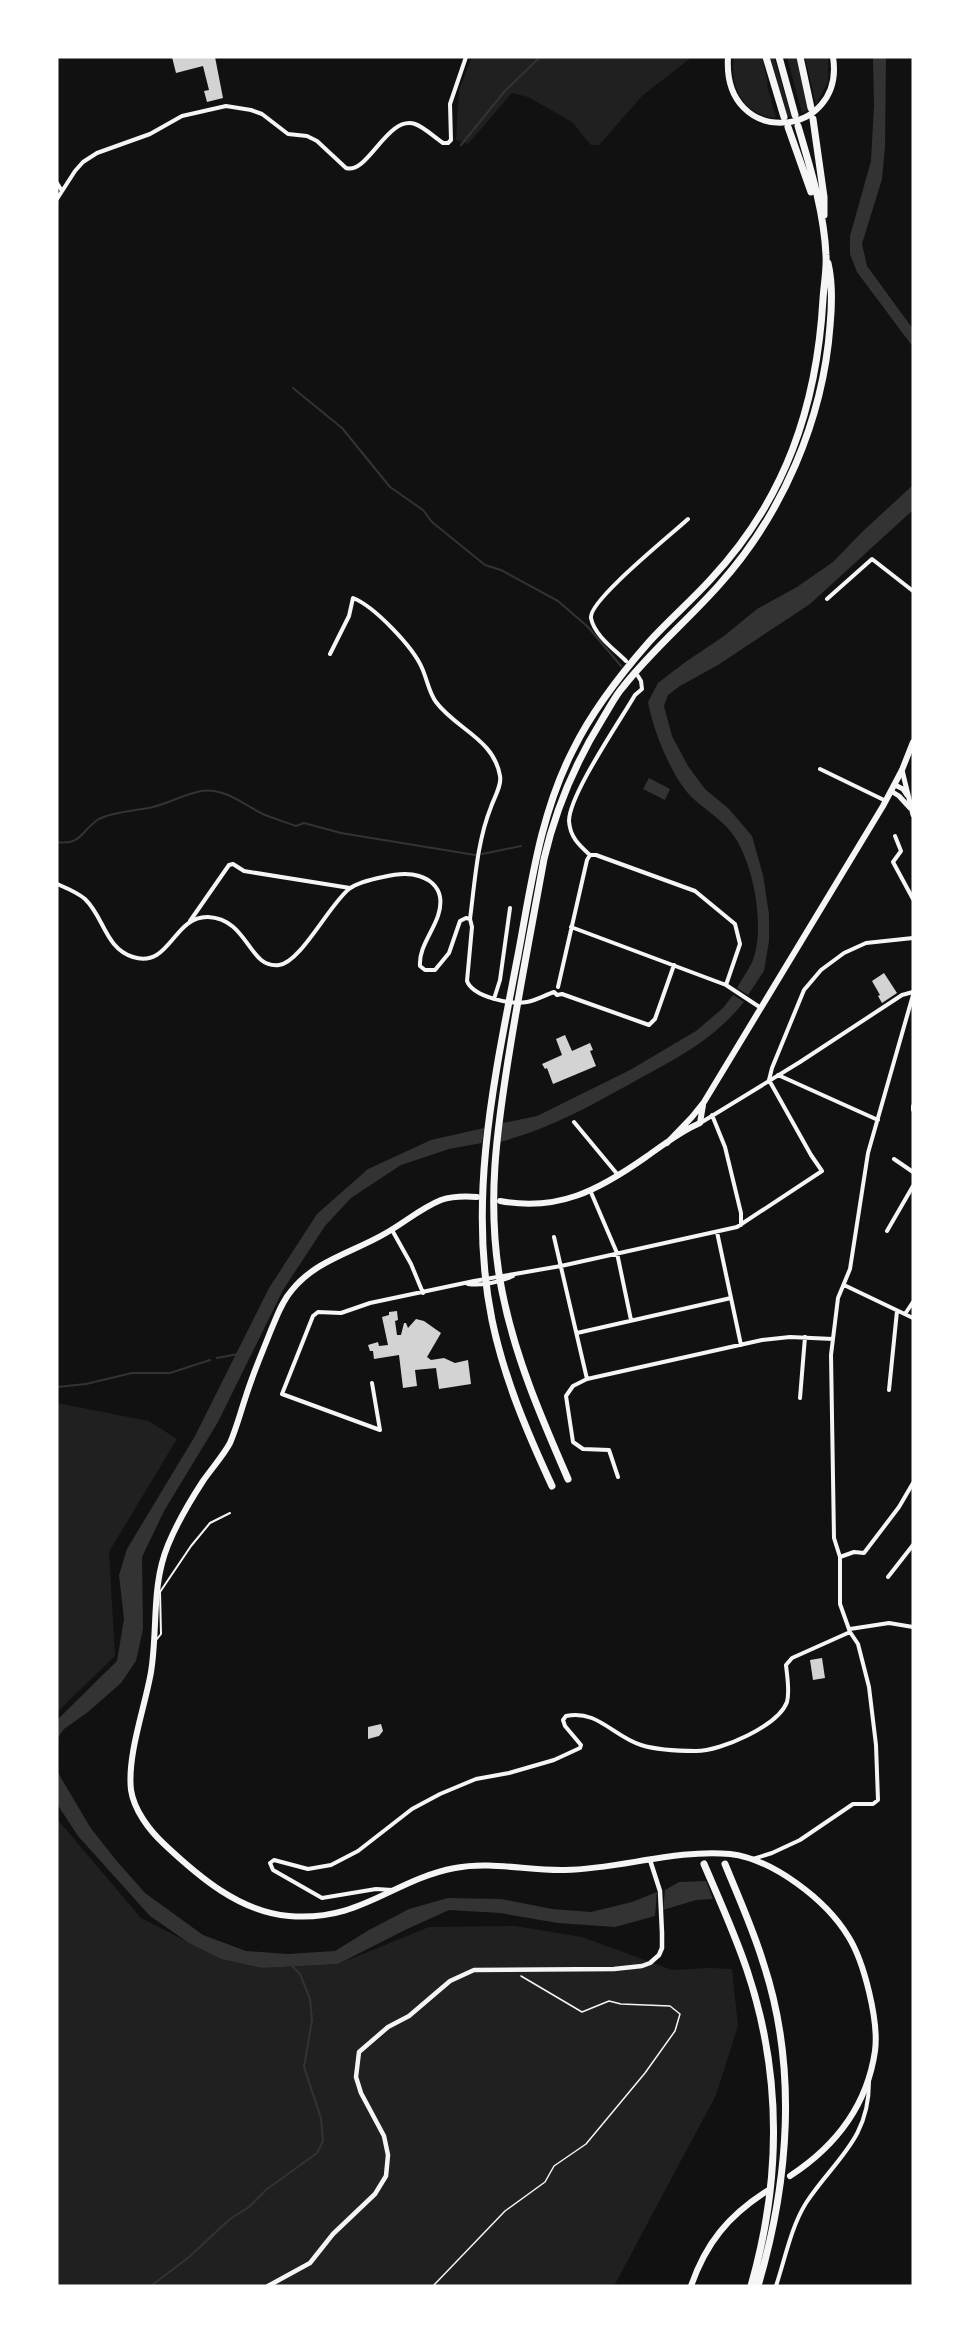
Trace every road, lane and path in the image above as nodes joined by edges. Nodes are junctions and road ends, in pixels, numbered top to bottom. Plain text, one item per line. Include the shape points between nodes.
1 (466, 57) edge
2 (728, 57) edge
3 (766, 57) edge
4 (779, 57) edge
5 (800, 57) edge
6 (833, 57) edge
7 (815, 107) junction
8 (795, 114) dead end
9 (784, 117) dead end
10 (813, 119) dead end
11 (798, 126) dead end
12 (788, 128) dead end
13 (57, 183) edge
14 (62, 191) junction
15 (57, 199) edge
16 (824, 235) junction
17 (826, 257) junction
18 (688, 519) dead end
19 (913, 591) edge
20 (828, 599) dead end
21 (330, 654) dead end
22 (626, 662) dead end
23 (639, 676) dead end
24 (913, 741) edge
25 (820, 770) dead end
26 (902, 770) junction
27 (893, 788) junction
28 (908, 799) junction
29 (886, 801) junction
30 (912, 812) edge
31 (895, 836) dead end
32 (590, 855) junction
33 (57, 884) edge
34 (350, 888) junction
35 (913, 899) edge
36 (510, 908) dead end
37 (470, 918) junction
38 (189, 921) junction
39 (571, 927) junction
40 (913, 938) edge
41 (674, 965) junction
42 (726, 985) junction
43 (558, 987) junction
44 (554, 992) junction
45 (562, 993) junction
46 (913, 994) edge
47 (495, 999) junction
48 (761, 1008) junction
49 (777, 1075) junction
50 (770, 1080) junction
51 (718, 1111) junction
52 (712, 1115) junction
53 (697, 1119) junction
54 (878, 1120) junction
55 (574, 1122) dead end
56 (894, 1160) dead end
57 (913, 1172) edge
58 (619, 1176) junction
59 (913, 1186) edge
60 (590, 1190) junction
61 (477, 1197) dead end
62 (500, 1201) dead end
63 (740, 1226) junction
64 (392, 1230) junction
65 (887, 1231) dead end
66 (717, 1232) junction
67 (554, 1237) dead end
68 (617, 1253) junction
69 (561, 1266) junction
70 (844, 1285) junction
71 (423, 1293) junction
72 (731, 1298) junction
73 (913, 1302) edge
74 (897, 1311) junction
75 (905, 1314) junction
76 (913, 1318) edge
77 (631, 1320) junction
78 (577, 1333) junction
79 (805, 1337) junction
80 (833, 1339) junction
81 (741, 1346) junction
82 (587, 1379) junction
83 (372, 1383) dead end
84 (889, 1389) dead end
85 (800, 1398) dead end
86 (618, 1477) dead end
87 (568, 1479) dead end
88 (913, 1483) edge
89 (552, 1486) dead end
90 (230, 1513) dead end
91 (913, 1545) edge
92 (840, 1557) junction
93 (888, 1577) dead end
94 (913, 1627) edge
95 (850, 1630) junction
96 (154, 1643) junction
97 (753, 1859) junction
98 (651, 1860) junction
99 (704, 1864) dead end
100 (725, 1864) dead end
101 (396, 1891) junction
102 (510, 1970) junction
103 (869, 2082) junction
104 (790, 2176) dead end
105 (766, 2192) dead end
106 (754, 2285) edge
107 (268, 2286) edge
108 (433, 2286) edge
109 (691, 2286) edge
110 (776, 2286) edge

1 - 14 street via 450,104 448,143 415,124 407,124 382,140 351,170 317,141 288,134 262,114 226,106 182,116 150,134 97,153 83,162
2 - 7 main road via 730,81 742,107 751,115 762,121 798,120
3 - 9 highway
4 - 8 highway
5 - 7 highway
6 - 7 main road via 831,89
10 - 16 highway via 824,197
11 - 16 highway
12 - 16 highway
13 - 14 street
14 - 15 street
16 - 17 highway
17 - 87 highway via 832,298 829,345 812,421 797,461 745,554 621,688 581,753 553,821 497,1122 493,1188 499,1269 513,1336 533,1400
17 - 89 highway via 822,330 810,396 784,474 747,537 613,684 573,749 546,819 510,993 482,1188 485,1270 497,1340 518,1406
18 - 22 street via 611,587 590,615 594,628
19 - 20 street via 872,559
21 - 37 street via 349,616 353,598 362,601 400,635 421,666 434,700 478,738 496,761 501,779 483,826
23 - 32 street via 642,689 576,794 569,820 572,834
24 - 26 main road
25 - 29 street
26 - 27 main road
26 - 28 main road
27 - 28 main road via 903,789
27 - 29 main road
27 - 30 main road
28 - 30 main road
29 - 48 main road
31 - 35 street via 901,851 893,862
32 - 39 street
32 - 42 street via 695,891 735,924 740,944
33 - 38 street via 86,900 113,944 134,957 144,959 160,953
34 - 37 street via 400,874 422,877 433,884 440,897 440,908 419,959 425,970 435,970 443,963 460,921
34 - 38 street via 244,871 233,864
34 - 38 street via 296,955 279,965 261,960 234,926 224,920 206,917
36 - 47 street
37 - 47 street via 467,981 471,989
39 - 41 street
39 - 43 street
40 - 50 street via 866,943 821,970 804,990
41 - 42 street
41 - 45 street via 655,1019 649,1024
42 - 48 street
43 - 44 street
43 - 45 street
44 - 45 street
44 - 47 street via 525,1003
46 - 49 street via 902,995
46 - 54 street
48 - 53 main road
49 - 50 street
49 - 54 street
50 - 51 street
50 - 63 street via 822,1171
51 - 52 street
51 - 53 street
52 - 53 street
52 - 63 street via 725,1147 741,1213
53 - 58 main road
54 - 70 street via 863,1177 850,1269
55 - 58 street
56 - 57 street
58 - 60 main road
59 - 65 street
60 - 62 main road via 538,1205
60 - 68 street
61 - 64 main road via 436,1202
63 - 66 street
64 - 71 street
64 - 96 main road via 312,1271 284,1301 230,1442 192,1499 166,1548 156,1593
66 - 68 street
66 - 72 street
67 - 69 street
68 - 69 street
68 - 77 street
69 - 71 street
69 - 78 street
70 - 74 street
70 - 80 street via 838,1298
71 - 83 street via 340,1313 318,1312 282,1394 380,1430
72 - 77 street
72 - 81 street
73 - 75 street
74 - 75 street
74 - 84 street
75 - 76 street
77 - 78 street
78 - 82 street
79 - 80 street
79 - 81 street via 779,1337
79 - 85 street
80 - 92 street via 834,1538
81 - 82 street
82 - 86 street via 573,1386 566,1396 573,1442 584,1449 609,1450
88 - 92 street via 864,1552
90 - 96 lane via 210,1523 160,1592 160,1634
91 - 93 street
92 - 95 street via 840,1604
94 - 95 street via 889,1623
95 - 97 street via 858,1644 869,1687 878,1800 873,1804 853,1804 800,1840
95 - 101 street via 792,1658 786,1665 787,1701 778,1717 720,1746 698,1751 644,1746 628,1741 591,1717 572,1714 563,1720 581,1744 569,1754 476,1779 440,1794 412,1809 358,1851 331,1865 308,1869 274,1860 270,1863 273,1870 322,1898 376,1889
96 - 101 main road via 131,1784 137,1808 155,1835 226,1893 244,1905 273,1914 320,1917
97 - 98 main road via 717,1854
97 - 103 main road via 818,1900 848,1935 859,1958 875,2025
98 - 101 main road via 565,1870 458,1867
98 - 102 street via 661,1896 659,1955 642,1966 614,1969
99 - 106 highway via 747,1971 770,2063 774,2159
100 - 106 highway via 763,1962 782,2047 784,2162 776,2218 763,2270
102 - 107 street via 474,1970 450,1981 359,2052 356,2077 384,2136 388,2155 386,2176 375,2194 333,2234 310,2263
102 - 108 path via 581,2012 609,2001 669,2006 680,2014 675,2031 645,2073 586,2144 554,2166 545,2182 505,2211
103 - 104 main road via 853,2117 834,2140
103 - 110 street via 869,2103 861,2127 851,2147 806,2204
105 - 109 main road via 728,2221 709,2246

